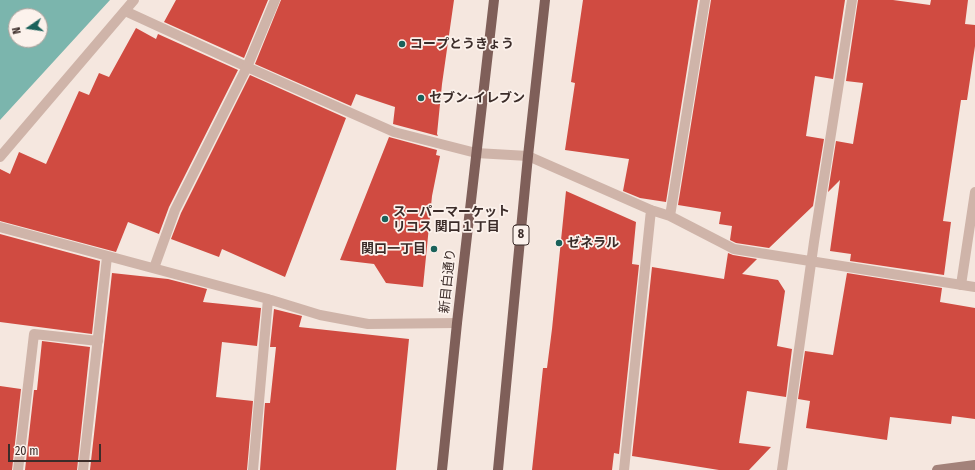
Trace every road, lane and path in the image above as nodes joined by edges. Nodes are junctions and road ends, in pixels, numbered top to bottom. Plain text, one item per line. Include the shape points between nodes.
1 (134, 0) edge
2 (275, 0) edge
3 (494, 0) edge
4 (545, 0) edge
5 (705, 0) edge
6 (852, 0) edge
7 (125, 11) junction
8 (247, 66) junction
9 (476, 153) junction
10 (528, 156) junction
11 (0, 157) edge
12 (975, 192) edge
13 (651, 210) junction
14 (670, 216) junction
15 (0, 227) edge
16 (107, 257) junction
17 (812, 261) junction
18 (154, 268) junction
19 (961, 285) junction
20 (975, 287) edge
21 (268, 299) junction
22 (457, 323) junction
23 (98, 342) junction
24 (975, 465) edge
25 (18, 470) edge
26 (83, 470) edge
27 (253, 470) edge
28 (442, 470) edge
29 (498, 470) edge
30 (624, 470) edge
31 (782, 470) edge
32 (937, 470) edge

1 - 7 street
2 - 8 street
3 - 9 main road, 新目白通り
4 - 10 main road, 8
5 - 14 street
6 - 17 street
7 - 8 street
7 - 11 street
8 - 9 street via 394,132
8 - 18 street via 175,210
9 - 10 street
9 - 22 main road, 新目白通り
10 - 13 street
10 - 29 main road, 8
12 - 19 street
13 - 14 street
13 - 30 street
14 - 17 street via 734,248
15 - 16 street
16 - 18 street
16 - 23 street
17 - 19 street
17 - 31 street
18 - 21 street
19 - 20 street
21 - 22 street via 320,315 368,324
21 - 27 street
22 - 28 main road, 新目白通り
23 - 25 street via 34,334
23 - 26 street
24 - 32 street

